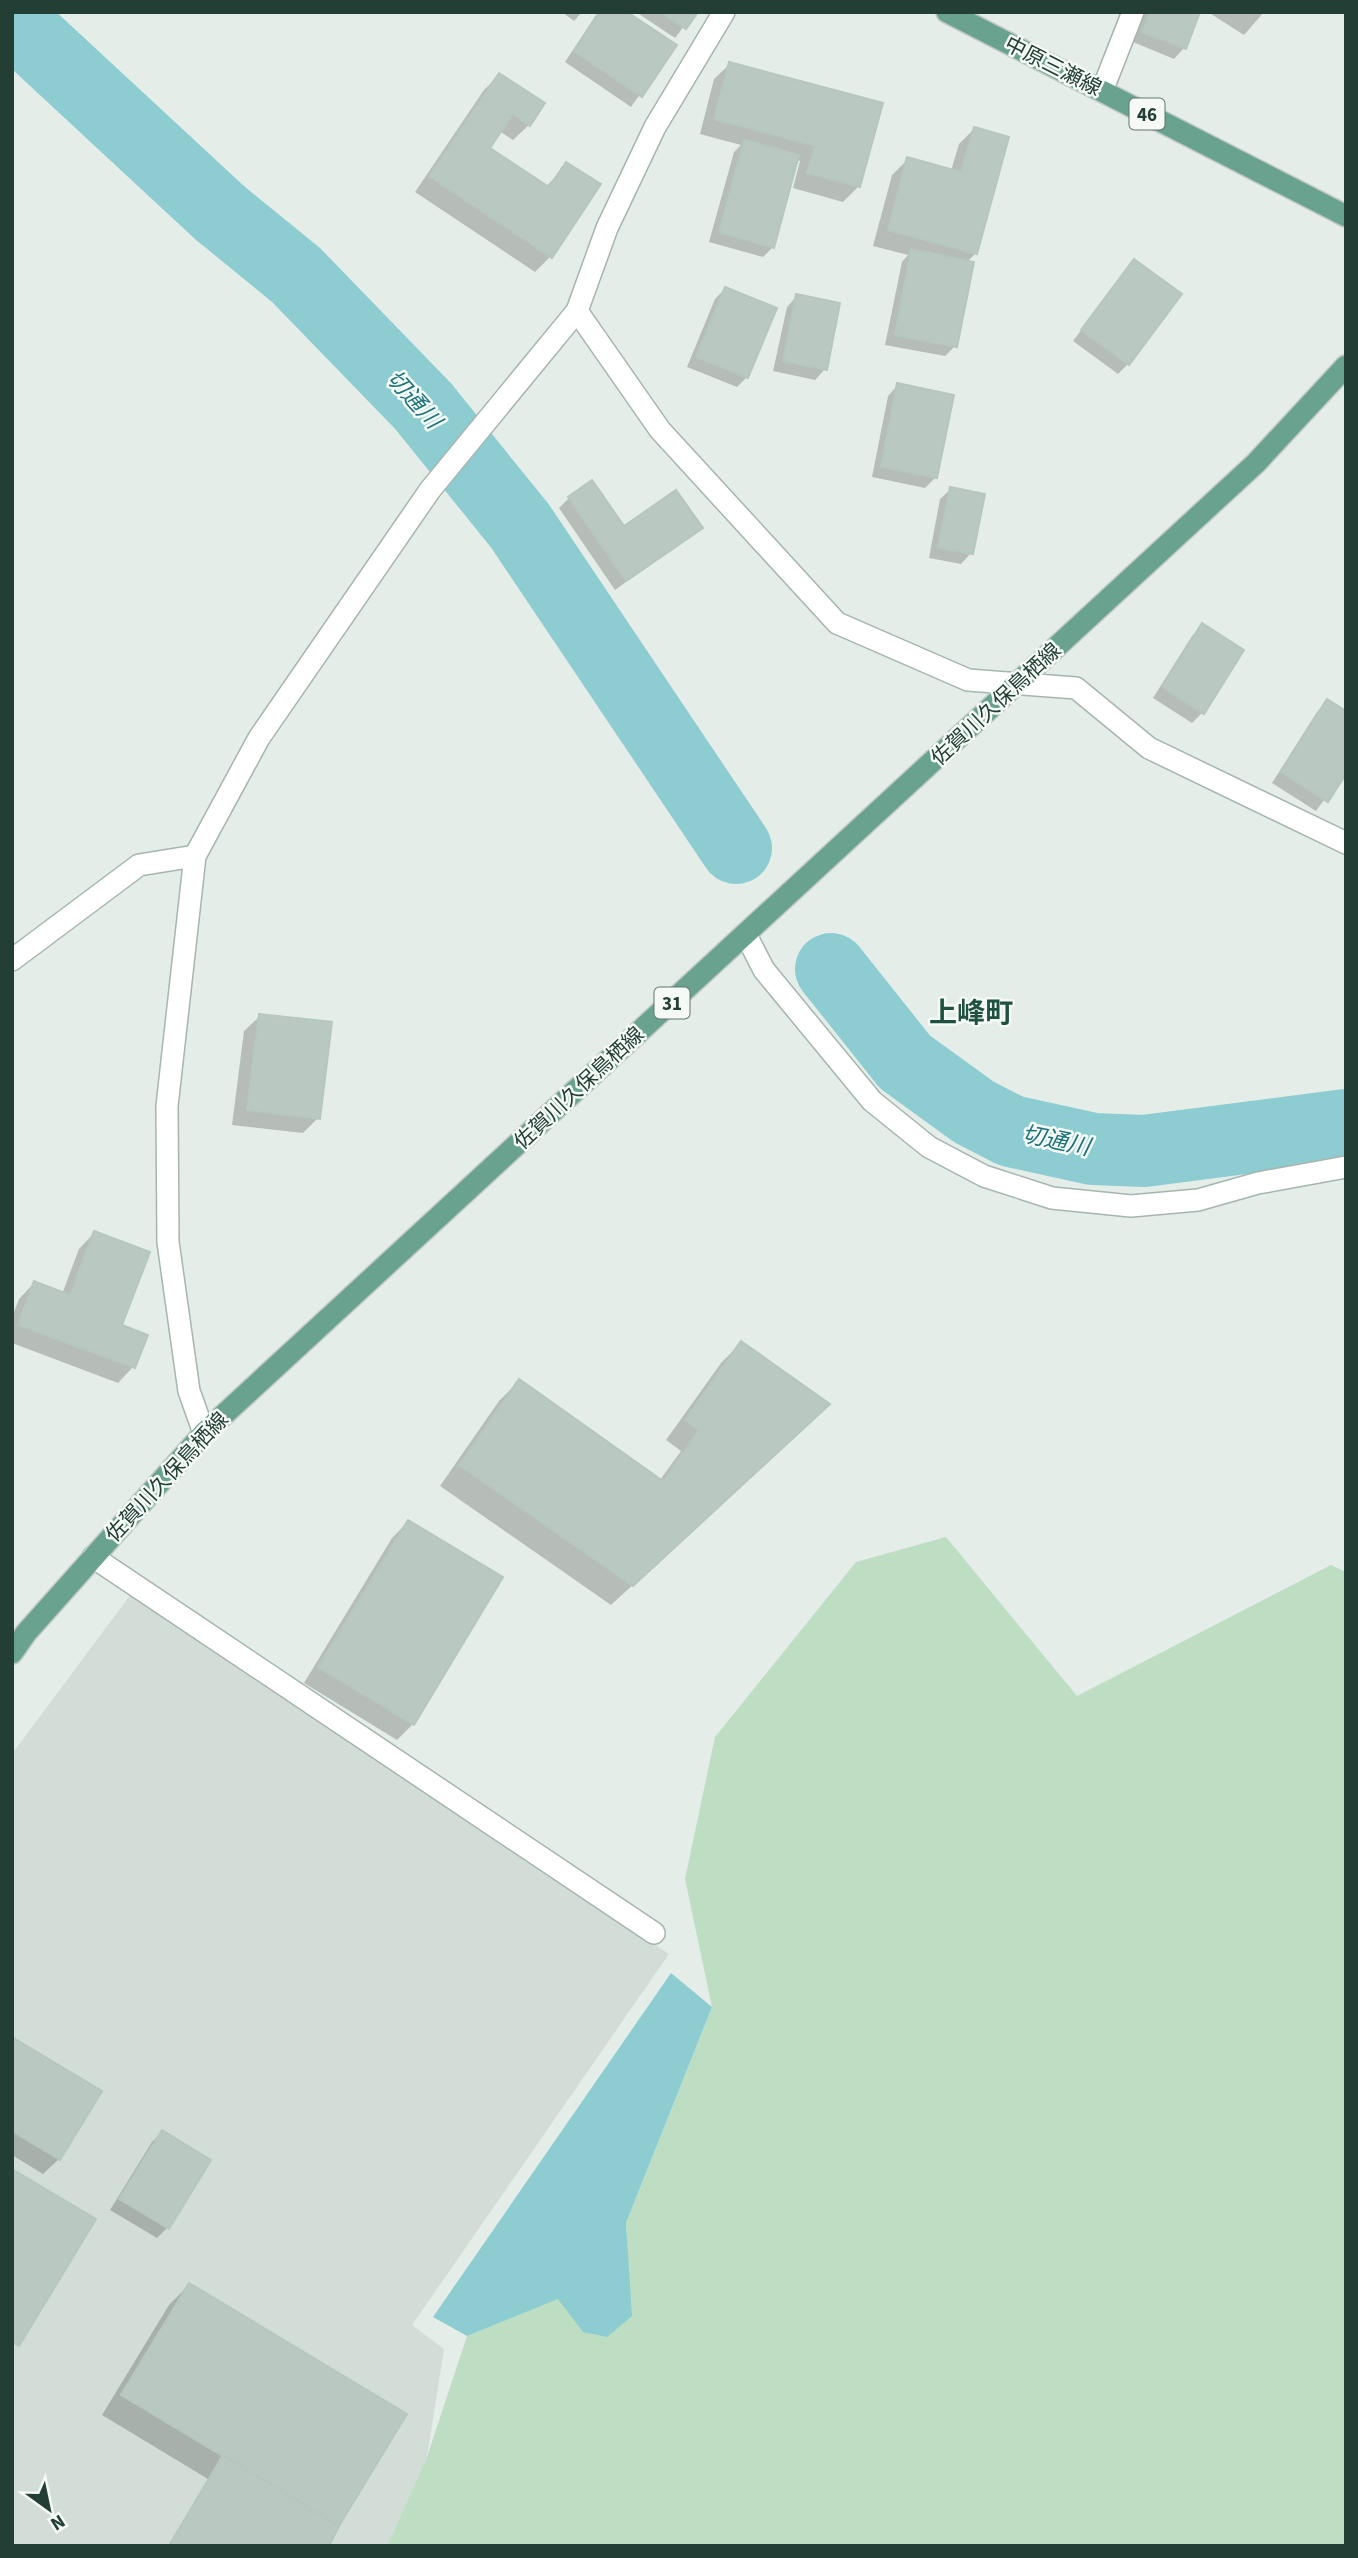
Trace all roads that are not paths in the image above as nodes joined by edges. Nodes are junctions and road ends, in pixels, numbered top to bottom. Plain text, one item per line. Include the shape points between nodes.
1 (724, 12) edge
2 (947, 12) edge
3 (1133, 12) edge
4 (1102, 91) junction
5 (1346, 216) edge
6 (577, 310) junction
7 (1346, 366) edge
8 (1016, 685) junction
9 (1346, 843) edge
10 (195, 856) junction
11 (746, 935) junction
12 (12, 960) edge
13 (1346, 1167) edge
14 (204, 1433) junction
15 (93, 1557) junction
16 (12, 1653) edge
17 (654, 1933) dead end

1 - 6 street via 655,127 607,228
2 - 4 main road, 中原三瀬線 / 46
3 - 4 street
4 - 5 main road, 中原三瀬線 / 46
6 - 8 street via 660,430 837,623 968,680
6 - 10 street via 430,490 259,738
7 - 8 main road, 佐賀川久保鳥栖線 / 31 via 1256,463
8 - 9 street via 1076,688 1149,748
8 - 11 main road, 佐賀川久保鳥栖線 / 31
10 - 12 street via 139,864
10 - 14 street via 167,1105 168,1242 189,1391
11 - 13 street via 764,970 872,1101 929,1147 984,1176 1052,1198 1131,1206 1198,1200 1258,1183
11 - 14 main road, 佐賀川久保鳥栖線 / 31
14 - 15 main road, 佐賀川久保鳥栖線 / 31
15 - 16 main road, 佐賀川久保鳥栖線 / 31
15 - 17 street

